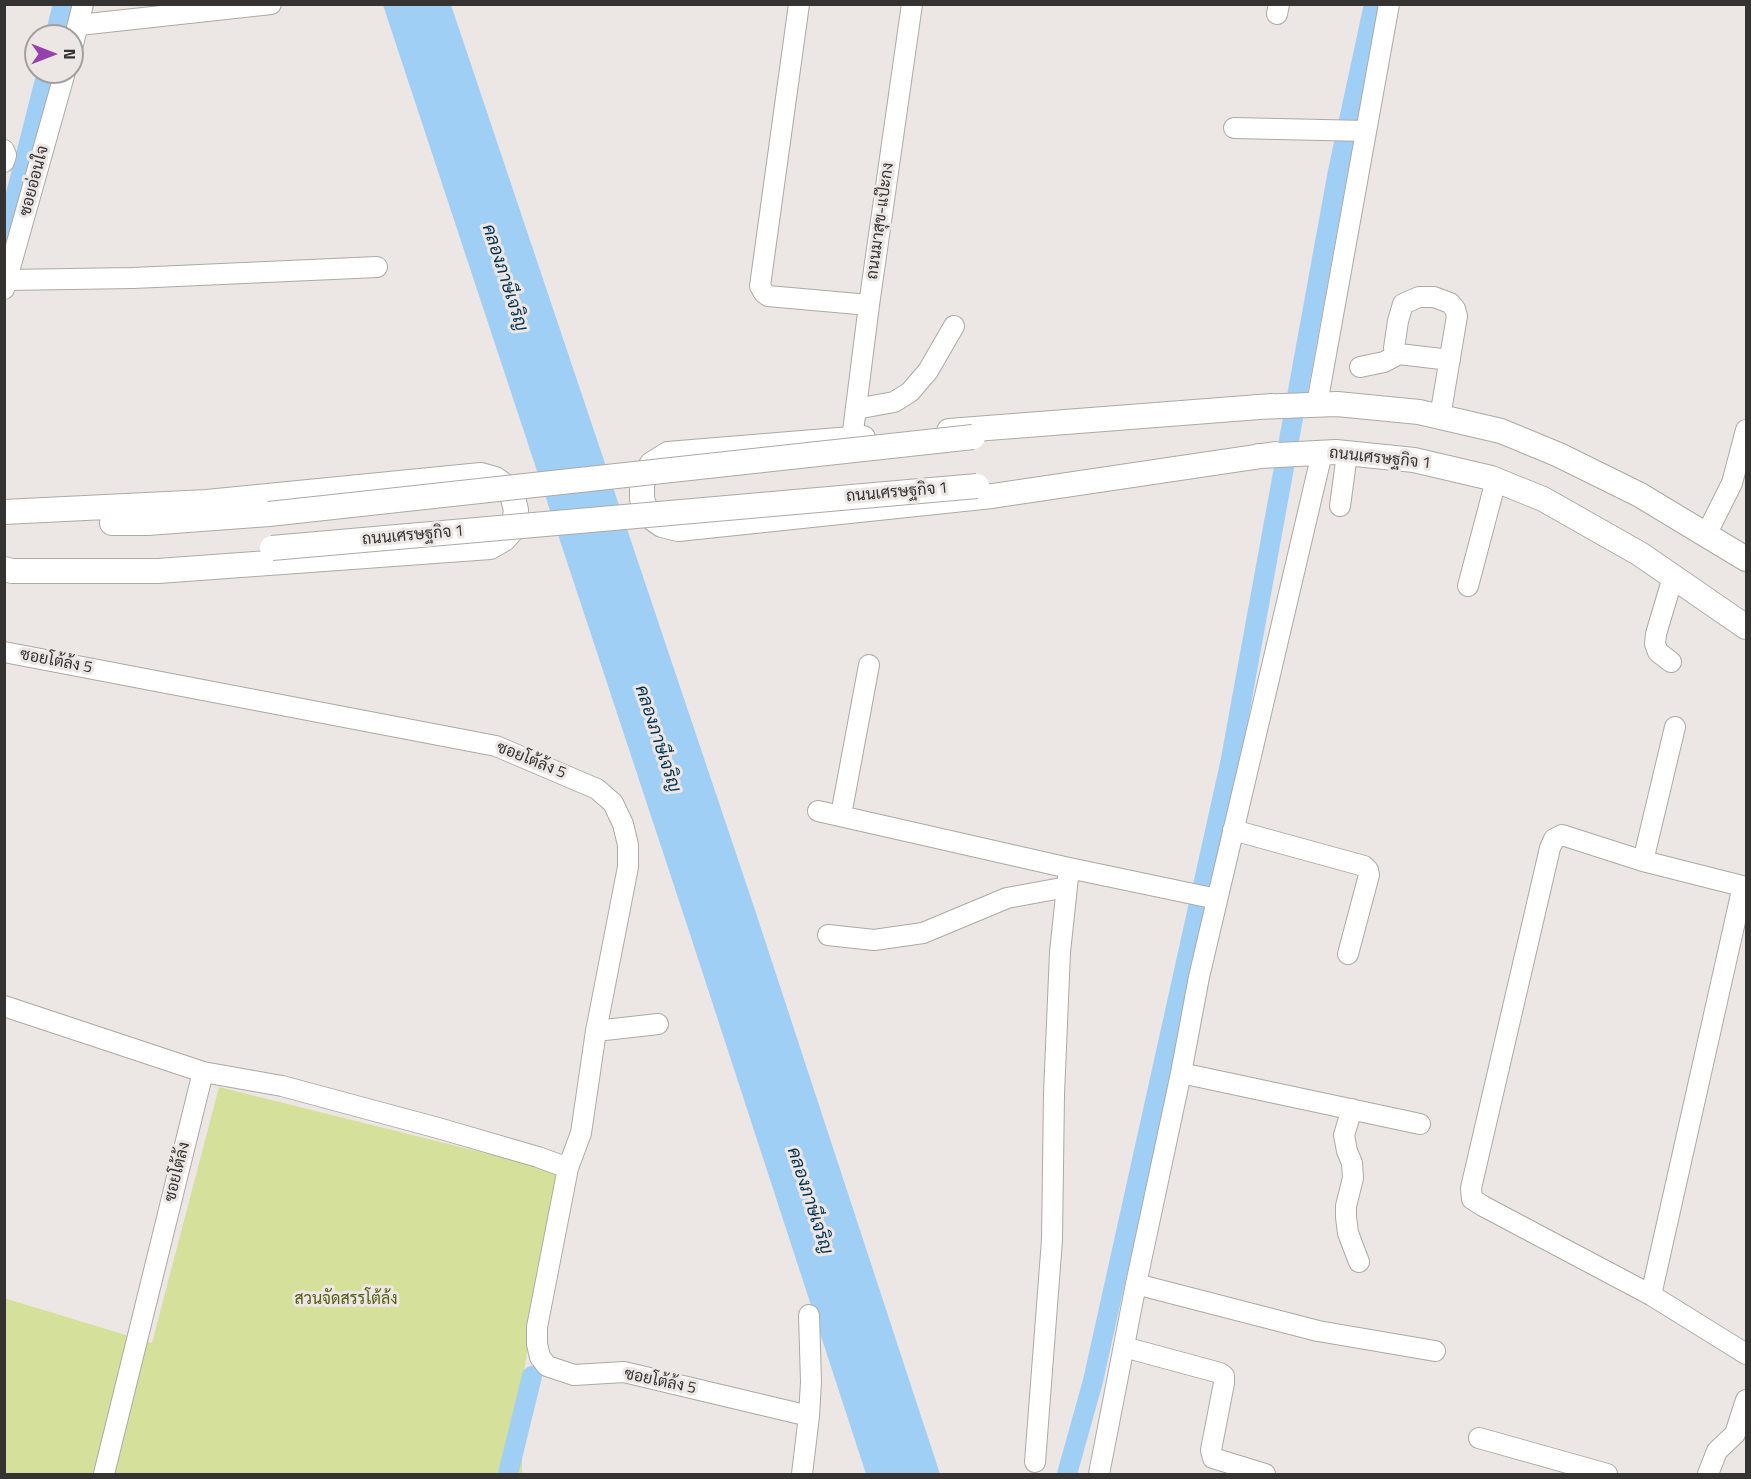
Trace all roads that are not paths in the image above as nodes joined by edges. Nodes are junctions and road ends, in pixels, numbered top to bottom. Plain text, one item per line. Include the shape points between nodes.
1 (83, 4) edge
2 (271, 4) edge
3 (799, 4) edge
4 (912, 4) edge
5 (1389, 4) edge
6 (78, 24) edge
7 (84, 24) edge
8 (62, 84) edge
9 (1233, 128) dead end
10 (1366, 131) junction
11 (4, 150) edge
12 (4, 162) edge
13 (377, 267) dead end
14 (6, 285) edge
15 (869, 305) junction
16 (954, 326) dead end
17 (1399, 354) junction
18 (1450, 360) junction
19 (1360, 367) dead end
20 (1317, 404) junction
21 (1272, 406) junction
22 (856, 408) junction
23 (1440, 417) junction
24 (1746, 430) edge
25 (852, 439) junction
26 (1322, 453) junction
27 (1275, 454) junction
28 (1347, 454) junction
29 (1496, 480) junction
30 (1341, 506) dead end
31 (4, 512) edge
32 (4, 521) edge
33 (1706, 535) junction
34 (4, 557) edge
35 (1746, 559) edge
36 (4, 569) edge
37 (1673, 577) junction
38 (1468, 586) dead end
39 (1746, 627) edge
40 (4, 652) edge
41 (1671, 662) dead end
42 (869, 664) dead end
43 (1675, 727) dead end
44 (818, 811) dead end
45 (841, 815) junction
46 (1233, 830) junction
47 (1643, 861) junction
48 (1068, 877) junction
49 (1745, 887) edge
50 (1216, 899) junction
51 (828, 935) dead end
52 (1348, 954) dead end
53 (4, 1006) edge
54 (658, 1024) dead end
55 (596, 1031) junction
56 (203, 1072) junction
57 (1181, 1073) junction
58 (1352, 1109) junction
59 (1420, 1124) dead end
60 (568, 1168) junction
61 (1359, 1262) dead end
62 (1136, 1284) junction
63 (1651, 1295) junction
64 (809, 1316) dead end
65 (1124, 1347) junction
66 (1435, 1351) dead end
67 (1746, 1353) edge
68 (1746, 1400) edge
69 (809, 1416) junction
70 (1479, 1438) dead end
71 (1035, 1462) dead end
72 (104, 1474) edge
73 (802, 1474) edge
74 (1099, 1474) edge
75 (1265, 1474) edge
76 (1607, 1474) edge
77 (1708, 1474) edge

1 - 6 street
2 - 7 street
3 - 15 street via 760,286 768,296
4 - 15 street, ถนนมาสุข-แป๊ะกง
5 - 10 street
8 - 14 street, ซอยอ่อนใจ
9 - 10 street
10 - 20 street
11 - 12 street
13 - 14 street
15 - 22 street, ถนนมาสุข-แป๊ะกง
16 - 22 street via 928,371 910,392 894,402
17 - 18 street
17 - 18 street via 1394,348 1403,304 1419,297 1434,297 1455,309
17 - 19 street
18 - 23 street
20 - 21 main road
20 - 23 main road
21 - 25 main road
21 - 32 main road, bridge via 269,514 147,523
22 - 25 street, ถนนมาสุข-แป๊ะกง
23 - 33 main road via 1501,431 1559,455 1640,495
24 - 33 street via 1732,483
25 - 27 main road via 668,454 646,472 642,499 652,518 678,529 992,496
26 - 27 main road, ถนนเศรษฐกิจ 1
26 - 28 main road, ถนนเศรษฐกิจ 1
26 - 46 street
27 - 34 main road, ถนนเศรษฐกิจ 1, bridge via 978,486 272,548 148,558
28 - 29 main road, ถนนเศรษฐกิจ 1 via 1414,460
28 - 30 street
29 - 37 main road, ถนนเศรษฐกิจ 1 via 1544,499
29 - 38 street
31 - 36 main road via 207,502 481,475 506,487 516,510 511,531 490,548 158,571
33 - 35 main road
37 - 39 main road, ถนนเศรษฐกิจ 1
37 - 41 street via 1655,644 1658,652
40 - 55 street, ซอยโต้ล้ง 5 via 496,746 597,789 613,804 623,824 628,867
42 - 45 street
43 - 47 street
44 - 45 street
45 - 48 street
46 - 50 street
46 - 52 street via 1368,870
47 - 49 street
47 - 63 street via 1562,836 1554,839 1471,1188 1472,1199
48 - 50 street
48 - 51 street via 923,933 874,940
48 - 71 street via 1060,952 1052,1240
49 - 63 street
50 - 57 street
53 - 56 street
54 - 55 street
55 - 60 street, ซอยโต้ล้ง 5 via 581,1133
56 - 60 street via 282,1086 471,1137
56 - 72 street, ซอยโต้ล้ง
57 - 58 street
57 - 62 street
58 - 59 street
58 - 61 street via 1344,1135 1353,1178 1346,1216
60 - 69 street, ซอยโต้ล้ง 5 via 537,1327 540,1357 547,1366 574,1375 624,1372
62 - 65 street
62 - 66 street via 1318,1332
63 - 67 street
64 - 69 street
65 - 74 street
65 - 75 street via 1224,1376 1211,1450 1213,1458
68 - 77 street via 1735,1434 1717,1451
69 - 73 street
70 - 76 street

